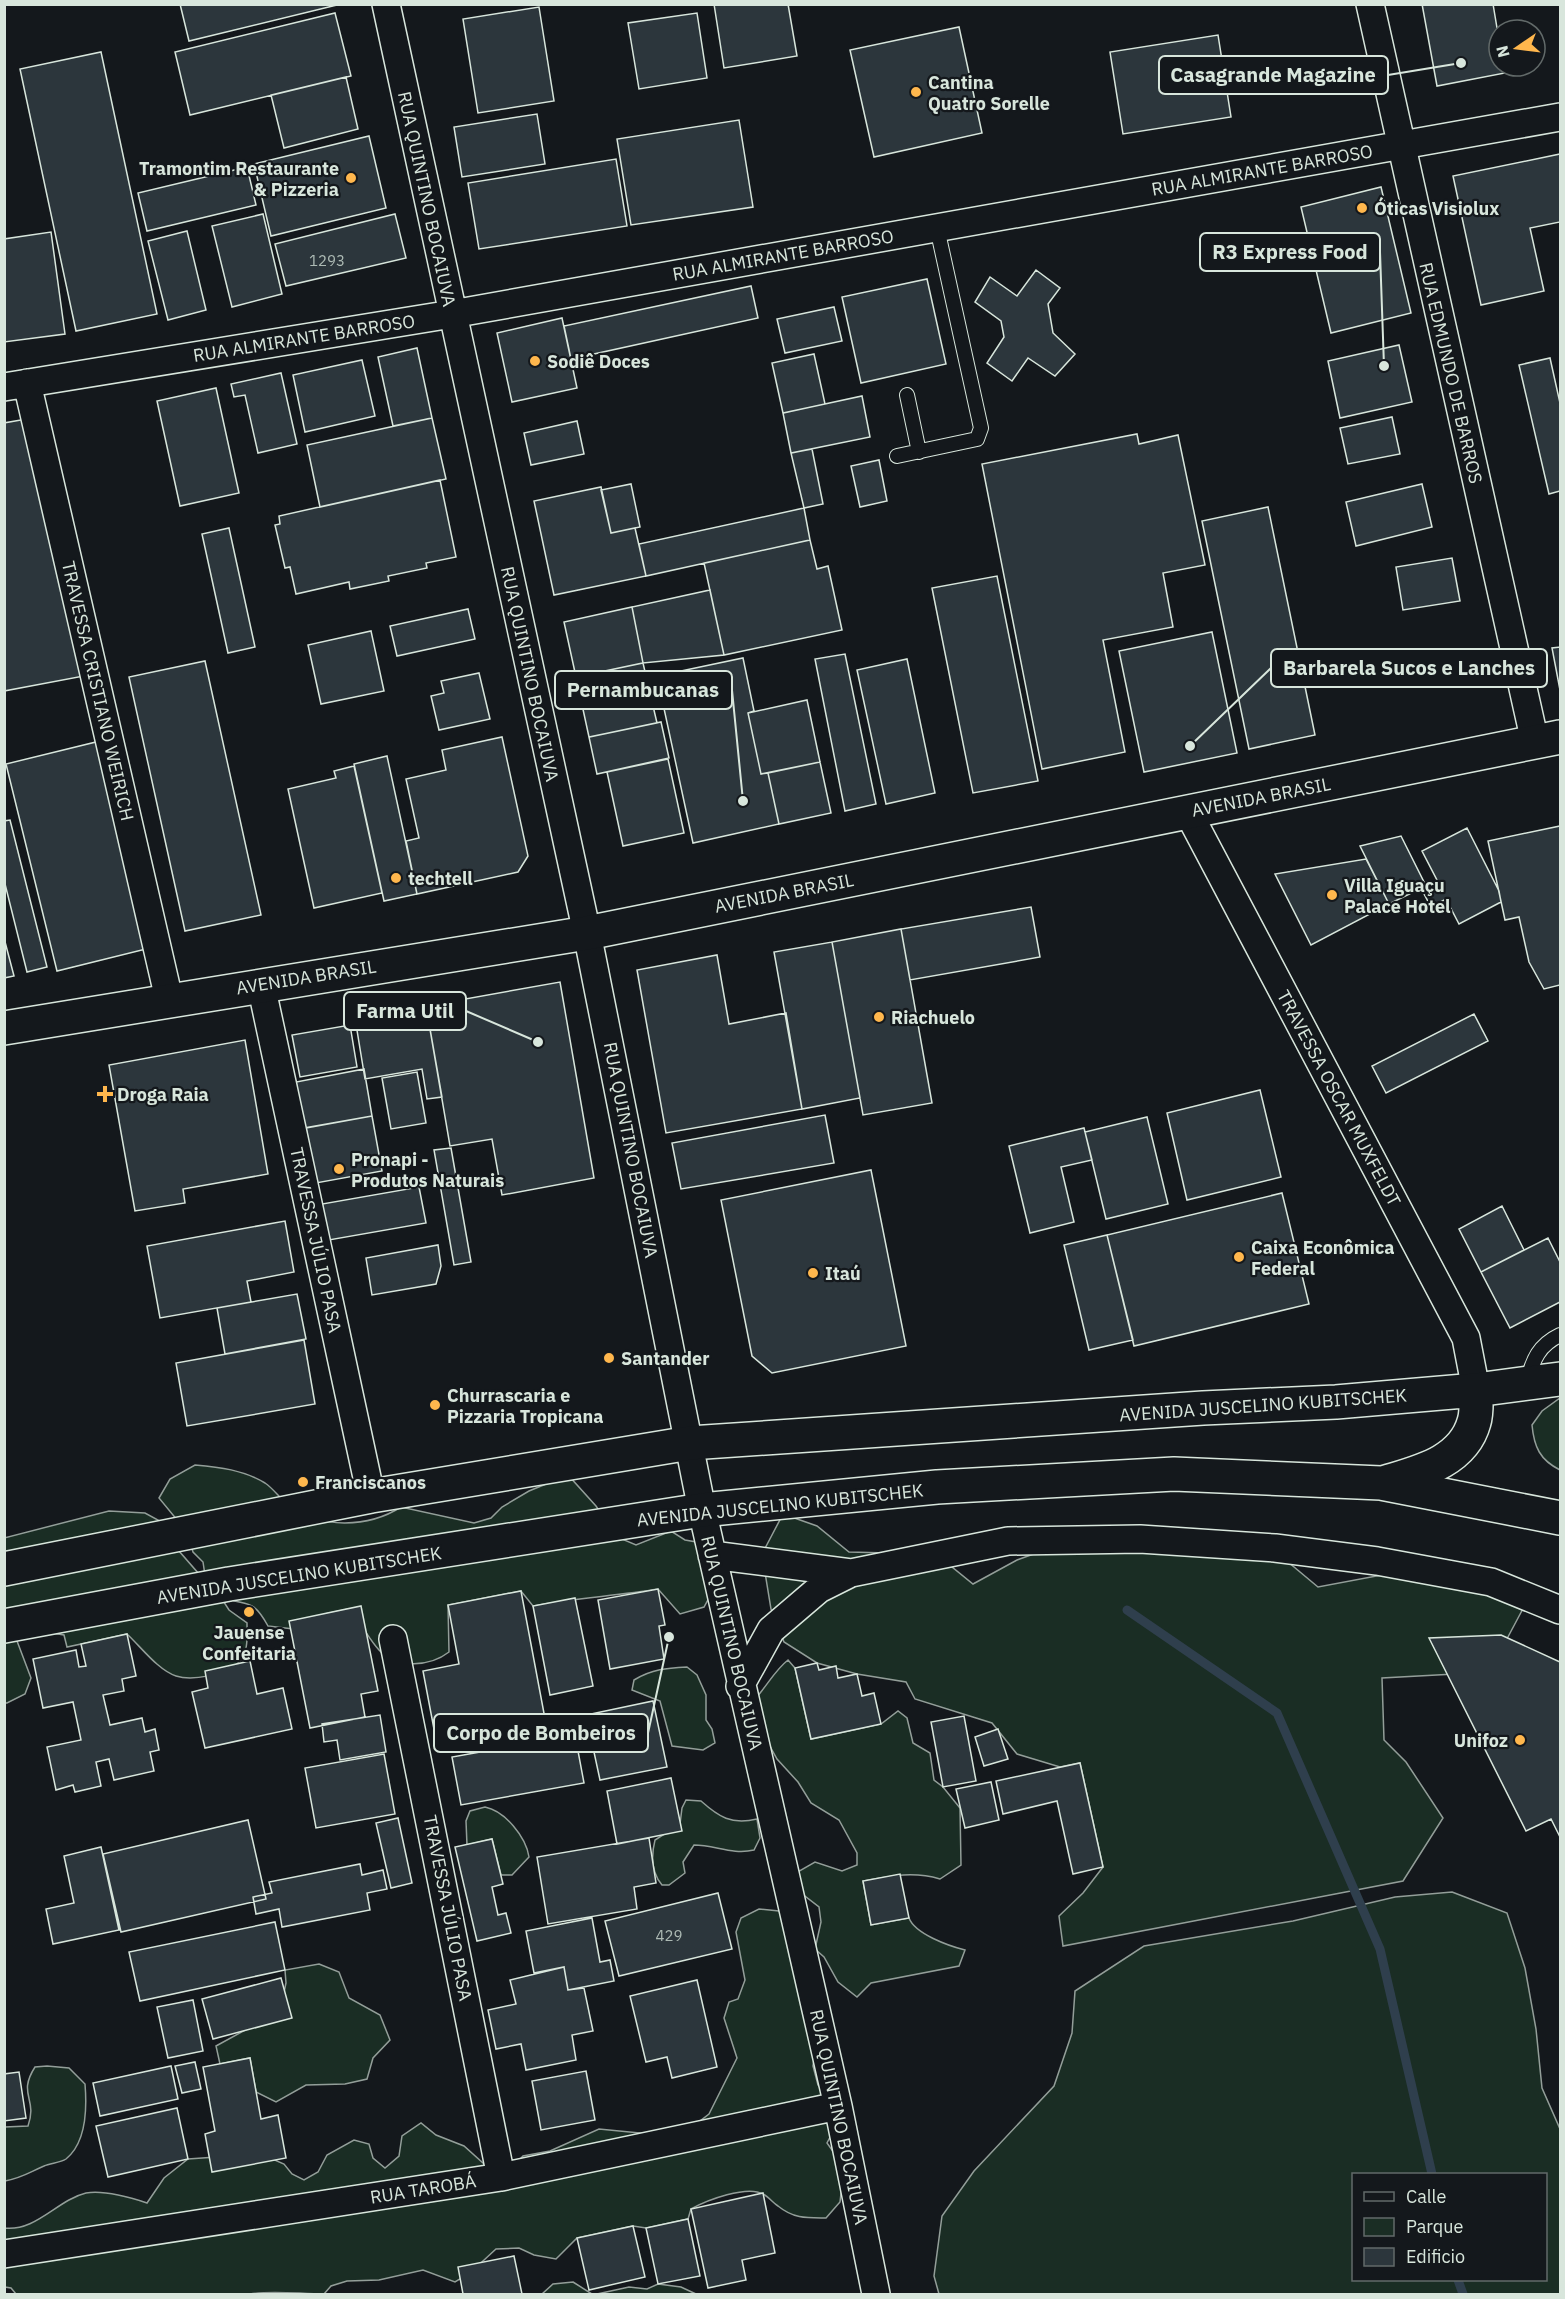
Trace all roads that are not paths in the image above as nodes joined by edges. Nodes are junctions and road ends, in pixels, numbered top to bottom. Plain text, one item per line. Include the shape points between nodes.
1 (386, 4) edge
2 (1370, 4) edge
3 (1560, 117) edge
4 (1400, 146) junction
5 (937, 228) junction
6 (452, 314) junction
7 (16, 385) edge
8 (907, 396) dead end
9 (919, 452) junction
10 (897, 456) dead end
11 (1548, 739) edge
12 (1188, 812) junction
13 (587, 933) junction
14 (261, 985) junction
15 (169, 999) junction
16 (4, 1028) edge
17 (1560, 1335) edge
18 (1560, 1378) edge
19 (1527, 1384) junction
20 (1476, 1390) junction
21 (690, 1443) junction
22 (1381, 1483) junction
23 (371, 1496) junction
24 (702, 1510) junction
25 (1560, 1518) edge
26 (712, 1555) junction
27 (4, 1569) edge
28 (851, 1573) junction
29 (1560, 1610) edge
30 (4, 1626) edge
31 (393, 1639) dead end
32 (740, 1686) junction
33 (838, 2106) junction
34 (501, 2177) junction
35 (4, 2254) edge
36 (876, 2295) edge

1 - 6 street, RUA QUINTINO BOCAIUVA
2 - 4 street, RUA EDMUNDO DE BARROS
3 - 4 street, RUA ALMIRANTE BARROSO
4 - 5 street, RUA ALMIRANTE BARROSO
4 - 11 street, RUA EDMUNDO DE BARROS
5 - 6 street, RUA ALMIRANTE BARROSO
5 - 9 lane via 981,428 976,439
6 - 7 street, RUA ALMIRANTE BARROSO
6 - 13 street, RUA QUINTINO BOCAIUVA
7 - 15 street, TRAVESSA CRISTIANO WEIRICH
8 - 9 lane
9 - 10 lane
11 - 12 main road, AVENIDA BRASIL
12 - 13 main road, AVENIDA BRASIL
12 - 20 street, TRAVESSA OSCAR MUXFELDT via 1466,1338
13 - 14 main road, AVENIDA BRASIL
13 - 21 street, RUA QUINTINO BOCAIUVA
14 - 15 main road, AVENIDA BRASIL
14 - 23 street, TRAVESSA JÚLIO PASA
15 - 16 main road, AVENIDA BRASIL
17 - 19 lane via 1545,1342 1532,1361
18 - 19 main road, AVENIDA JUSCELINO KUBITSCHEK
19 - 20 main road, AVENIDA JUSCELINO KUBITSCHEK
20 - 21 main road, AVENIDA JUSCELINO KUBITSCHEK
20 - 22 main road via 1474,1423 1460,1448 1433,1468
21 - 23 main road, AVENIDA JUSCELINO KUBITSCHEK
21 - 24 street, RUA QUINTINO BOCAIUVA
22 - 24 main road, AVENIDA JUSCELINO KUBITSCHEK via 1174,1474 937,1487
22 - 25 main road, AVENIDA JUSCELINO KUBITSCHEK
23 - 27 main road, AVENIDA JUSCELINO KUBITSCHEK
24 - 26 street, RUA QUINTINO BOCAIUVA
24 - 30 main road, AVENIDA JUSCELINO KUBITSCHEK via 229,1584
26 - 28 street
26 - 32 street, RUA QUINTINO BOCAIUVA
28 - 29 street via 1008,1541 1140,1539 1275,1548 1407,1565 1491,1582
28 - 32 street via 819,1589 771,1630
31 - 34 street, TRAVESSA JÚLIO PASA
32 - 33 street, RUA QUINTINO BOCAIUVA
33 - 34 street, RUA TAROBÁ
33 - 36 street, RUA QUINTINO BOCAIUVA
34 - 35 street, RUA TAROBÁ

